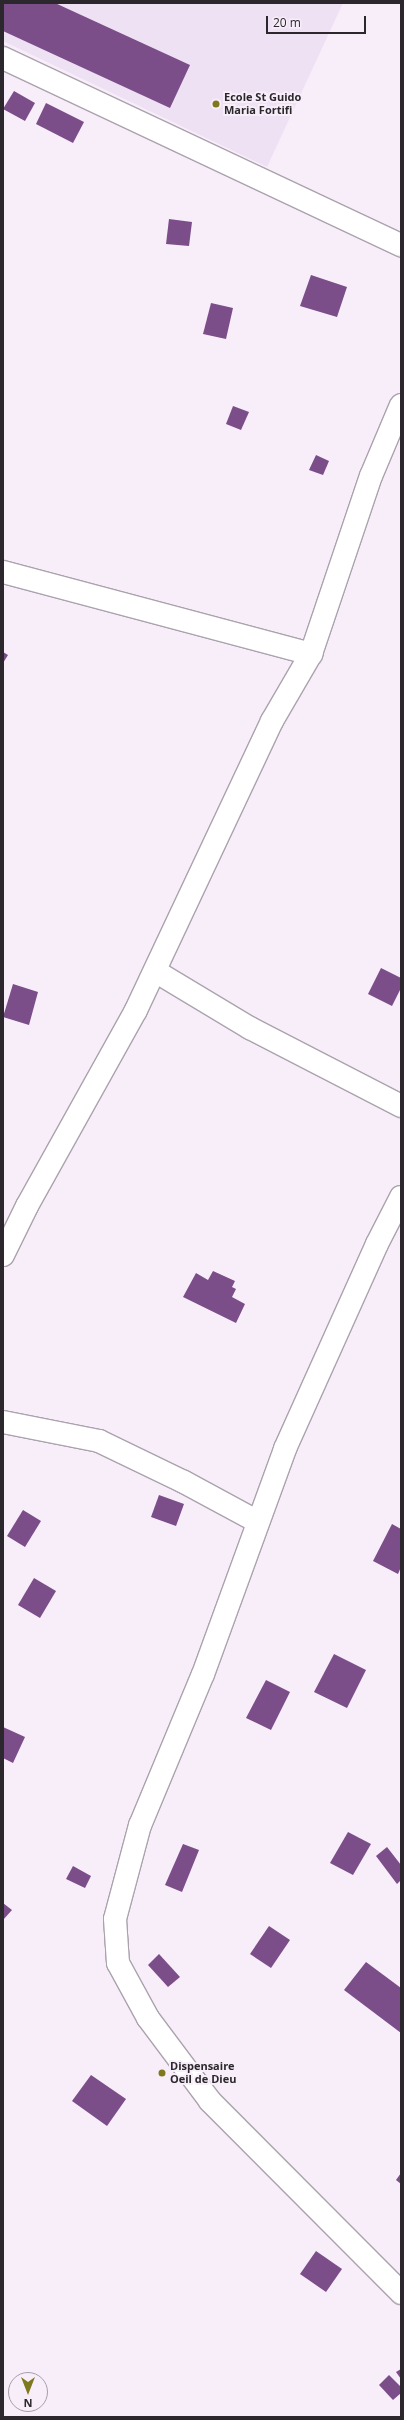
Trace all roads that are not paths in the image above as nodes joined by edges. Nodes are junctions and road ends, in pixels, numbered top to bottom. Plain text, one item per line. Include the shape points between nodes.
1 (3, 58) edge
2 (401, 245) edge
3 (401, 405) edge
4 (3, 572) edge
5 (312, 654) junction
6 (156, 971) junction
7 (401, 1106) edge
8 (401, 1197) edge
9 (3, 1255) edge
10 (3, 1422) edge
11 (258, 1522) junction
12 (401, 2293) edge

1 - 2 street
3 - 5 street via 370,476
4 - 5 street
5 - 6 street via 272,721
6 - 7 street via 250,1028
6 - 9 street via 27,1206
8 - 11 street via 377,1244 285,1449
10 - 11 street via 99,1441 184,1482
11 - 12 street via 203,1674 140,1825 115,1919 118,1963 148,2018 210,2101

